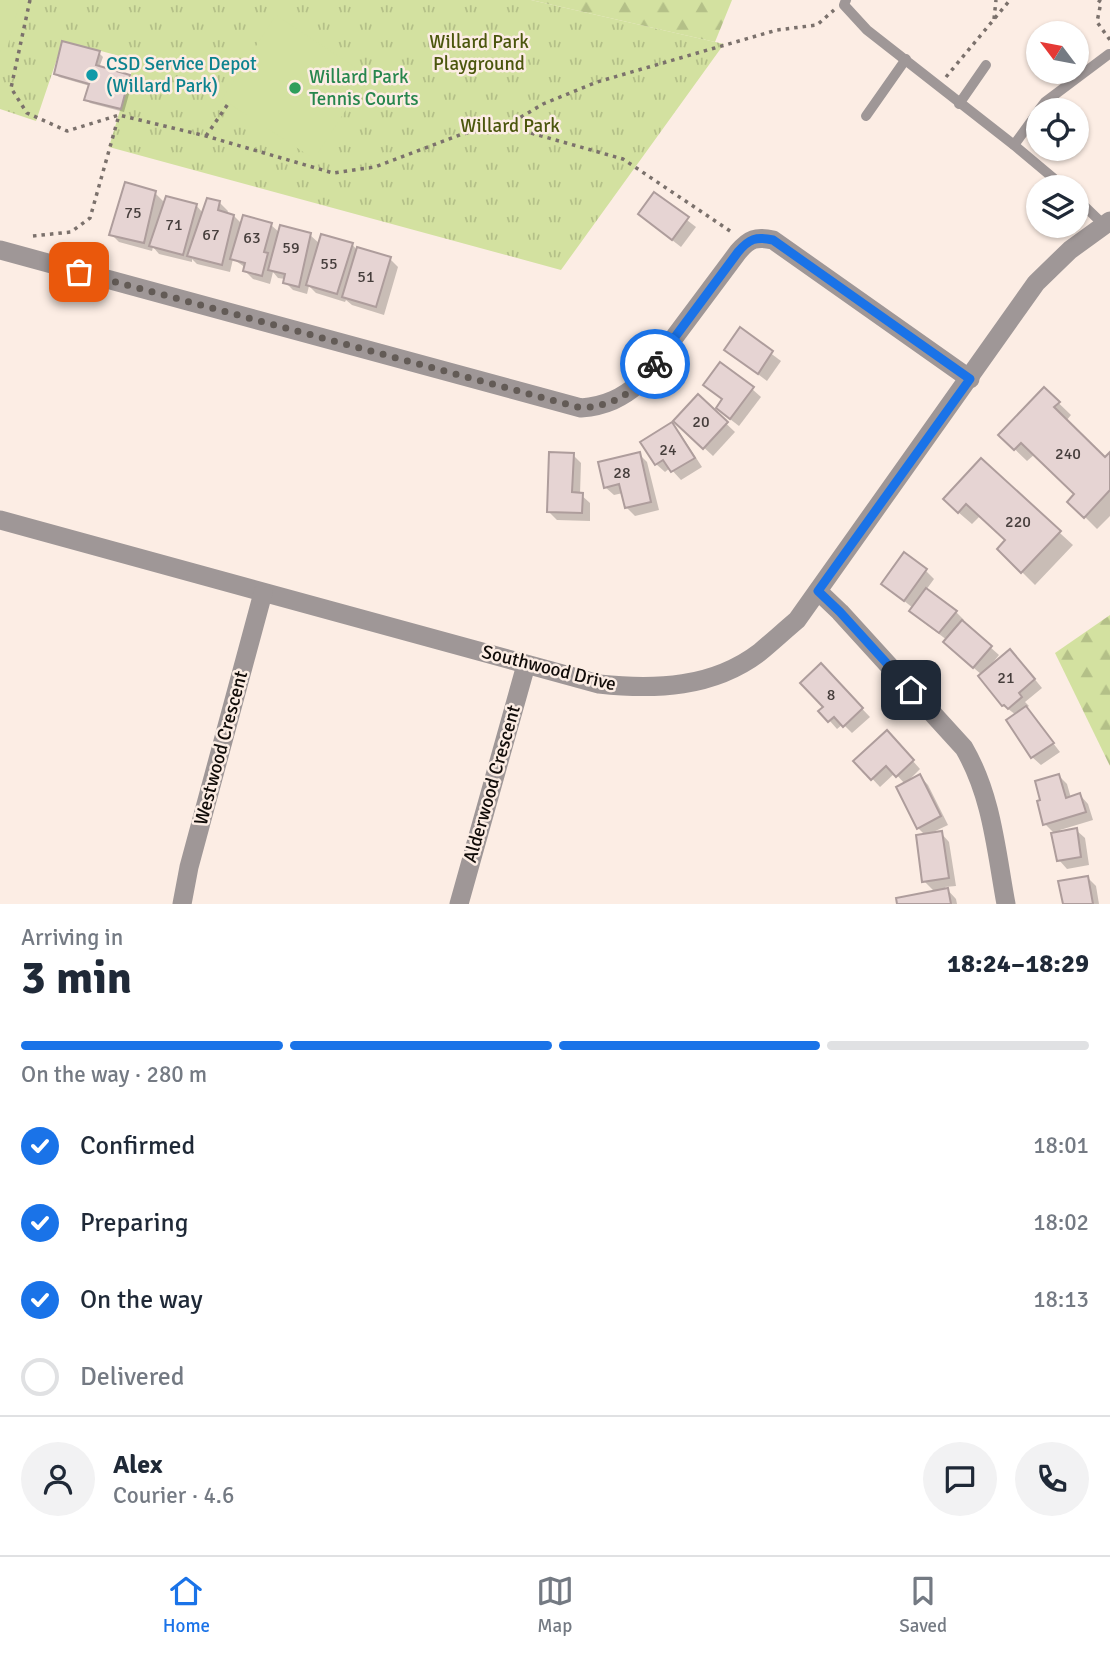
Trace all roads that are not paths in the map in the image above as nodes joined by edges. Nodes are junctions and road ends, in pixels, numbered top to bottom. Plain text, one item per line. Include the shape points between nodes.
1 (845, 2) edge
2 (1109, 54) edge
3 (906, 59) junction
4 (986, 65) dead end
5 (1050, 98) edge
6 (960, 104) junction
7 (866, 116) dead end
8 (1026, 128) edge
9 (1014, 145) junction
10 (1049, 175) edge
11 (1089, 208) edge
12 (1107, 223) edge
13 (0, 250) edge
14 (970, 379) junction
15 (0, 520) edge
16 (818, 591) junction
17 (263, 593) junction
18 (526, 664) junction
19 (181, 904) edge
20 (459, 904) edge
21 (1006, 904) edge

1 - 3 lane via 867,30
2 - 5 lane
3 - 6 lane
3 - 7 lane
4 - 6 lane
6 - 9 lane
8 - 9 lane
9 - 10 lane
11 - 12 lane
12 - 14 street, Southwood Drive via 1036,283
13 - 14 street via 581,408 610,403 641,382 746,243 761,237 773,240
14 - 16 street, Southwood Drive
15 - 17 street, Southwood Drive
16 - 18 street, Southwood Drive via 797,620 758,654 714,677 635,688 599,684
16 - 21 street via 964,748 985,792
17 - 18 street, Southwood Drive
17 - 19 street, Westwood Crescent
18 - 20 street, Alderwood Crescent

